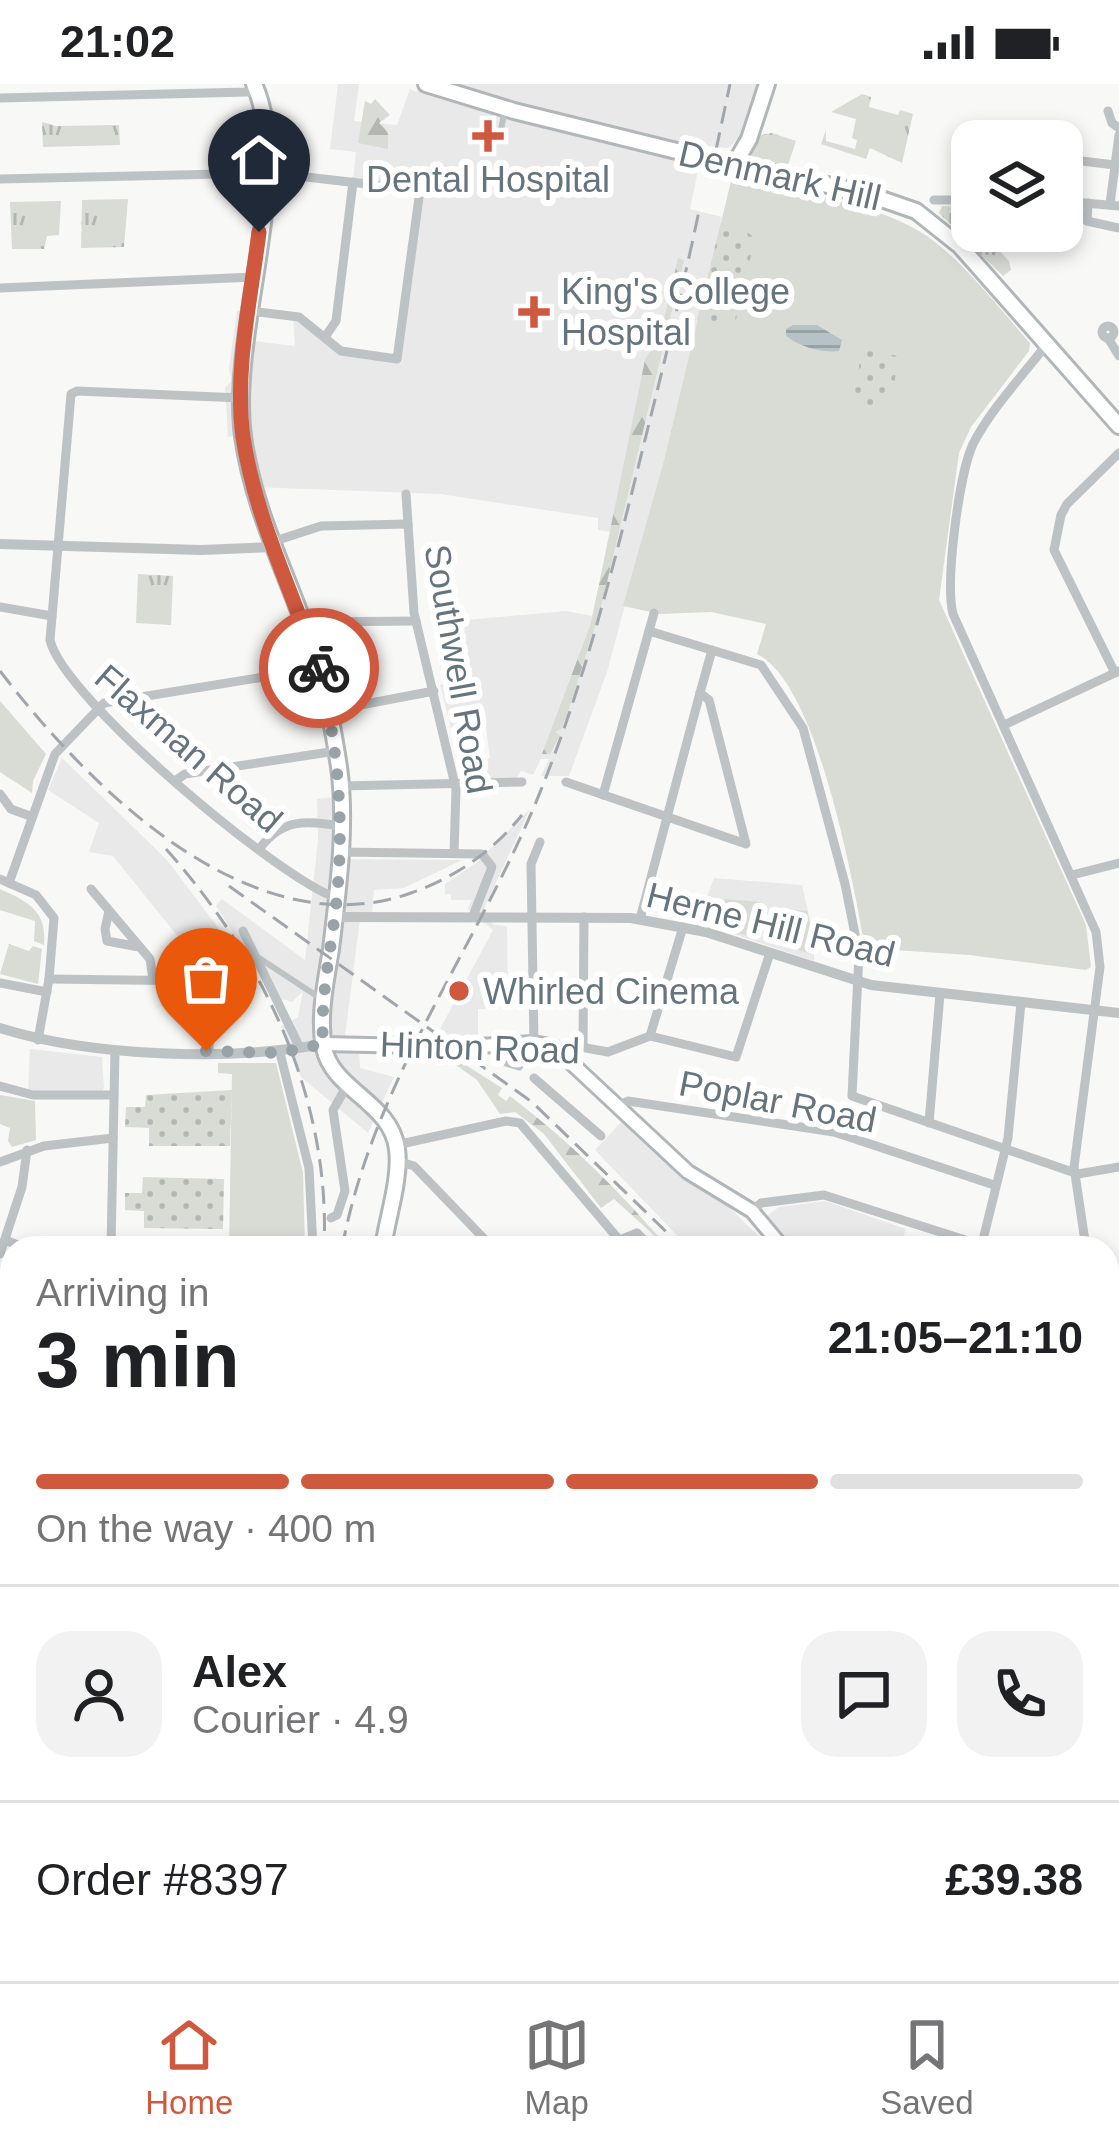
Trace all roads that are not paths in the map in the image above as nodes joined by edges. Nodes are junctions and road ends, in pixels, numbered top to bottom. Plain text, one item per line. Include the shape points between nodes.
1 (426, 84) edge
2 (767, 84) edge
3 (255, 86) edge
4 (120, 90) edge
5 (0, 98) edge
6 (505, 109) junction
7 (1108, 111) dead end
8 (1119, 131) edge
9 (500, 135) dead end
10 (1083, 161) edge
11 (730, 164) junction
12 (1115, 164) junction
13 (266, 173) junction
14 (0, 179) edge
15 (353, 182) junction
16 (951, 200) edge
17 (1083, 203) edge
18 (1088, 203) junction
19 (1114, 205) edge
20 (920, 214) junction
21 (1119, 228) edge
22 (254, 277) junction
23 (0, 288) edge
24 (250, 311) junction
25 (325, 337) junction
26 (1108, 338) dead end
27 (1047, 344) junction
28 (1119, 356) edge
29 (241, 398) junction
30 (1119, 426) edge
31 (1119, 453) edge
32 (406, 494) dead end
33 (408, 524) junction
34 (0, 544) edge
35 (273, 544) junction
36 (60, 546) junction
37 (0, 607) edge
38 (654, 613) dead end
39 (52, 616) junction
40 (416, 621) junction
41 (303, 622) junction
42 (649, 631) junction
43 (712, 650) junction
44 (319, 668) junction
45 (1117, 672) edge
46 (434, 692) junction
47 (700, 693) junction
48 (97, 710) junction
49 (329, 711) junction
50 (1004, 724) junction
51 (336, 751) junction
52 (175, 781) junction
53 (522, 782) dead end
54 (566, 782) dead end
55 (455, 784) junction
56 (341, 786) junction
57 (0, 794) edge
58 (603, 794) junction
59 (30, 816) junction
60 (667, 818) junction
61 (340, 826) junction
62 (541, 842) dead end
63 (260, 848) junction
64 (339, 852) junction
65 (454, 853) junction
66 (1119, 862) edge
67 (1072, 874) junction
68 (4, 881) edge
69 (92, 889) dead end
70 (337, 898) junction
71 (109, 911) junction
72 (473, 916) junction
73 (532, 916) junction
74 (334, 917) junction
75 (584, 917) junction
76 (640, 919) junction
77 (682, 927) junction
78 (243, 931) dead end
79 (139, 946) junction
80 (770, 952) junction
81 (256, 956) junction
82 (50, 979) junction
83 (153, 979) junction
84 (0, 982) edge
85 (860, 983) junction
86 (47, 992) junction
87 (940, 994) junction
88 (324, 999) junction
89 (1021, 1003) junction
90 (1094, 1012) junction
91 (1119, 1013) edge
92 (0, 1028) edge
93 (650, 1036) junction
94 (38, 1040) junction
95 (534, 1042) junction
96 (323, 1044) junction
97 (503, 1046) junction
98 (583, 1047) junction
99 (300, 1048) junction
100 (115, 1050) junction
101 (208, 1051) junction
102 (560, 1052) junction
103 (280, 1053) junction
104 (519, 1066) dead end
105 (534, 1078) dead end
106 (348, 1084) junction
107 (0, 1086) edge
108 (114, 1095) junction
109 (620, 1105) junction
110 (929, 1124) junction
111 (601, 1136) dead end
112 (113, 1138) junction
113 (1006, 1149) junction
114 (27, 1150) junction
115 (397, 1153) junction
116 (1, 1159) edge
117 (1119, 1167) edge
118 (1075, 1173) junction
119 (994, 1185) junction
120 (752, 1210) junction
121 (331, 1218) dead end
122 (6, 1236) edge
123 (113, 1236) edge
124 (312, 1236) edge
125 (385, 1236) edge
126 (480, 1236) edge
127 (616, 1236) edge
128 (773, 1236) edge
129 (948, 1236) edge
130 (983, 1236) edge
131 (1084, 1236) edge

1 - 6 main road, Denmark Hill
2 - 11 main road via 749,139
3 - 4 street
3 - 13 main road via 267,129
4 - 5 street
6 - 9 street
6 - 11 main road, Denmark Hill, bridge
7 - 8 street
8 - 12 street
10 - 12 street
11 - 20 main road, Denmark Hill
12 - 19 street
13 - 14 street
13 - 15 street
13 - 22 main road
15 - 25 street via 336,321
15 - 25 street via 420,190 397,359 341,351
16 - 20 street via 924,200
17 - 18 street
18 - 19 street
18 - 21 street via 1087,221
20 - 27 main road, Denmark Hill via 960,246
22 - 23 street
22 - 24 main road
24 - 25 street via 299,317
24 - 29 main road
26 - 28 street
27 - 30 main road, Denmark Hill
27 - 50 street via 973,444 957,518 951,608
29 - 35 main road via 245,446
29 - 36 street, Flaxman Road via 71,394
31 - 45 street via 1067,504 1054,550
32 - 33 street, Southwell Road
33 - 35 street via 321,526
33 - 40 street, Southwell Road
34 - 36 street
35 - 36 street
35 - 41 main road
36 - 39 street, Flaxman Road
37 - 39 street
38 - 42 street
39 - 48 street, Flaxman Road via 55,659
40 - 41 street
40 - 46 street, Southwell Road
41 - 44 main road
42 - 43 street
42 - 58 street
43 - 47 street
43 - 85 street via 764,667 807,738 845,884
44 - 48 street via 112,700
44 - 49 main road
45 - 50 street
46 - 49 street
46 - 55 street, Southwell Road
47 - 60 street
47 - 60 street via 709,700 746,844
48 - 52 street, Flaxman Road
48 - 59 street via 56,754
49 - 51 main road
50 - 67 street
51 - 52 street
51 - 56 main road
52 - 63 street, Flaxman Road
53 - 55 street
54 - 58 street
55 - 56 street
55 - 65 street, Southwell Road
56 - 61 main road
57 - 59 street
58 - 60 street
59 - 68 street
60 - 76 street
61 - 63 street via 279,828
61 - 64 main road
62 - 73 street via 531,865
63 - 70 street, Flaxman Road
64 - 65 street
64 - 70 main road
65 - 72 street via 482,854 492,867
66 - 67 street
67 - 90 street via 1100,950
68 - 82 street via 51,910
69 - 71 street
70 - 74 main road
71 - 79 street
71 - 79 street via 107,941
72 - 73 street, Herne Hill Road
72 - 74 street, Herne Hill Road
73 - 75 street, Herne Hill Road
73 - 95 street
74 - 88 main road
75 - 76 street, Herne Hill Road
75 - 98 street
76 - 77 street, Herne Hill Road
77 - 80 street, Herne Hill Road
77 - 93 street
78 - 81 street
79 - 83 street
80 - 85 street, Herne Hill Road
80 - 93 street, Hinton Road via 738,1055
81 - 88 street
81 - 99 street
82 - 83 street
82 - 86 street
83 - 101 street via 211,986
84 - 86 street
85 - 87 street, Herne Hill Road
85 - 110 street via 852,1096
86 - 94 street
87 - 89 street, Herne Hill Road
87 - 110 street
88 - 96 main road
89 - 90 street, Herne Hill Road
89 - 113 street
90 - 91 street, Herne Hill Road
90 - 118 street
92 - 94 street
93 - 98 street, Hinton Road via 608,1052
94 - 100 street
95 - 97 main road, Hinton Road
95 - 102 main road, Hinton Road
96 - 97 main road, Hinton Road
96 - 99 street
96 - 106 main road
97 - 104 street via 506,1062
98 - 102 street, Hinton Road
99 - 103 street
100 - 101 street
100 - 108 street
101 - 103 street
102 - 109 main road
103 - 124 street via 309,1168
105 - 111 street
106 - 115 main road via 375,1107
106 - 121 street via 333,1110 345,1191
107 - 108 street via 33,1095
108 - 112 street
109 - 119 street, Poplar Road via 834,1132
109 - 120 main road via 688,1172
110 - 113 street
112 - 114 street
112 - 123 street
113 - 118 street
113 - 119 street
114 - 116 street
114 - 122 street
115 - 125 main road
115 - 126 street
115 - 127 street via 520,1123
117 - 118 street
118 - 131 street
119 - 130 street
120 - 128 main road
120 - 129 street via 824,1195

